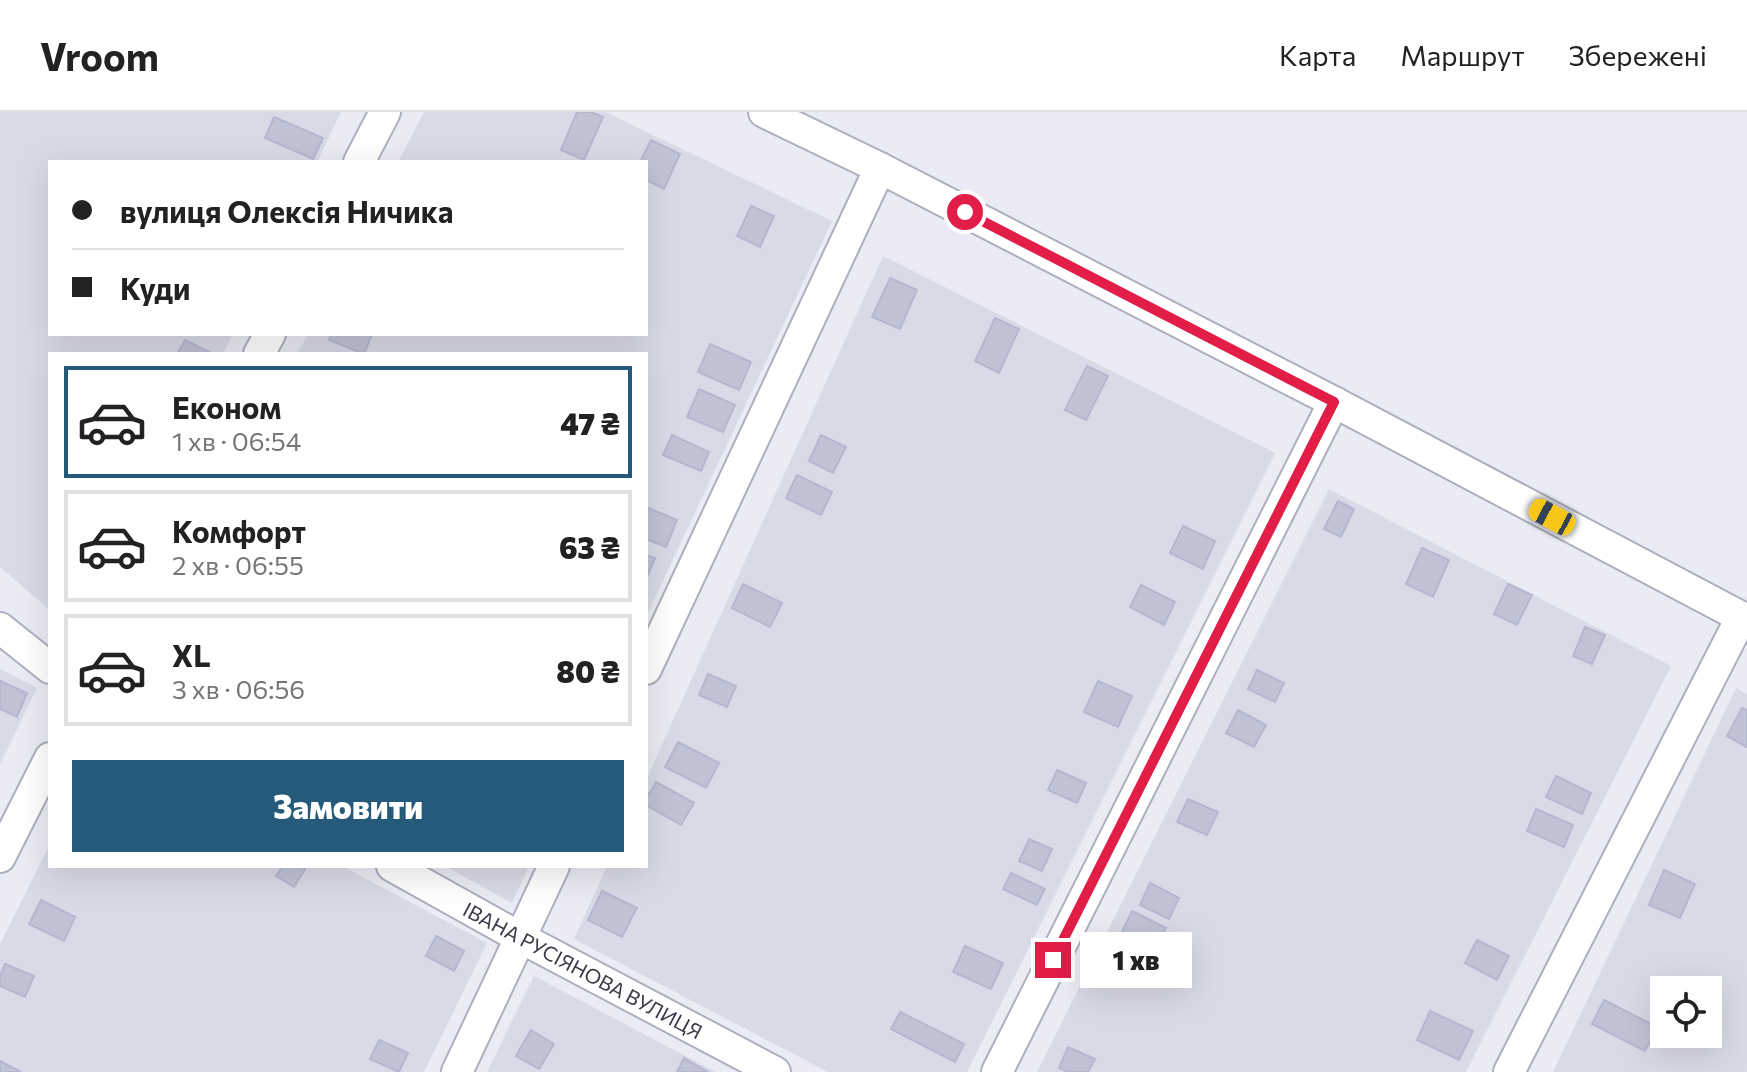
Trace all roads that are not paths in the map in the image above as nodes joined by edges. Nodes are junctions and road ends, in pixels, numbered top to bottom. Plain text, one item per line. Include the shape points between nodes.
1 (385, 112) edge
2 (764, 112) edge
3 (360, 160) edge
4 (880, 168) junction
5 (1334, 402) junction
6 (1744, 619) edge
7 (0, 628) edge
8 (648, 665) edge
9 (48, 666) edge
10 (48, 762) edge
11 (0, 857) edge
12 (396, 868) edge
13 (553, 868) edge
14 (521, 938) junction
15 (457, 1072) edge
16 (775, 1072) edge
17 (997, 1072) edge
18 (1509, 1072) edge

1 - 3 street
2 - 4 street
4 - 5 street
4 - 8 street
5 - 6 street
5 - 17 street
6 - 18 street
7 - 9 street
10 - 11 street
12 - 14 street, ІВАНА РУСІЯНОВА ВУЛИЦЯ
13 - 14 street
14 - 15 street
14 - 16 street, ІВАНА РУСІЯНОВА ВУЛИЦЯ

